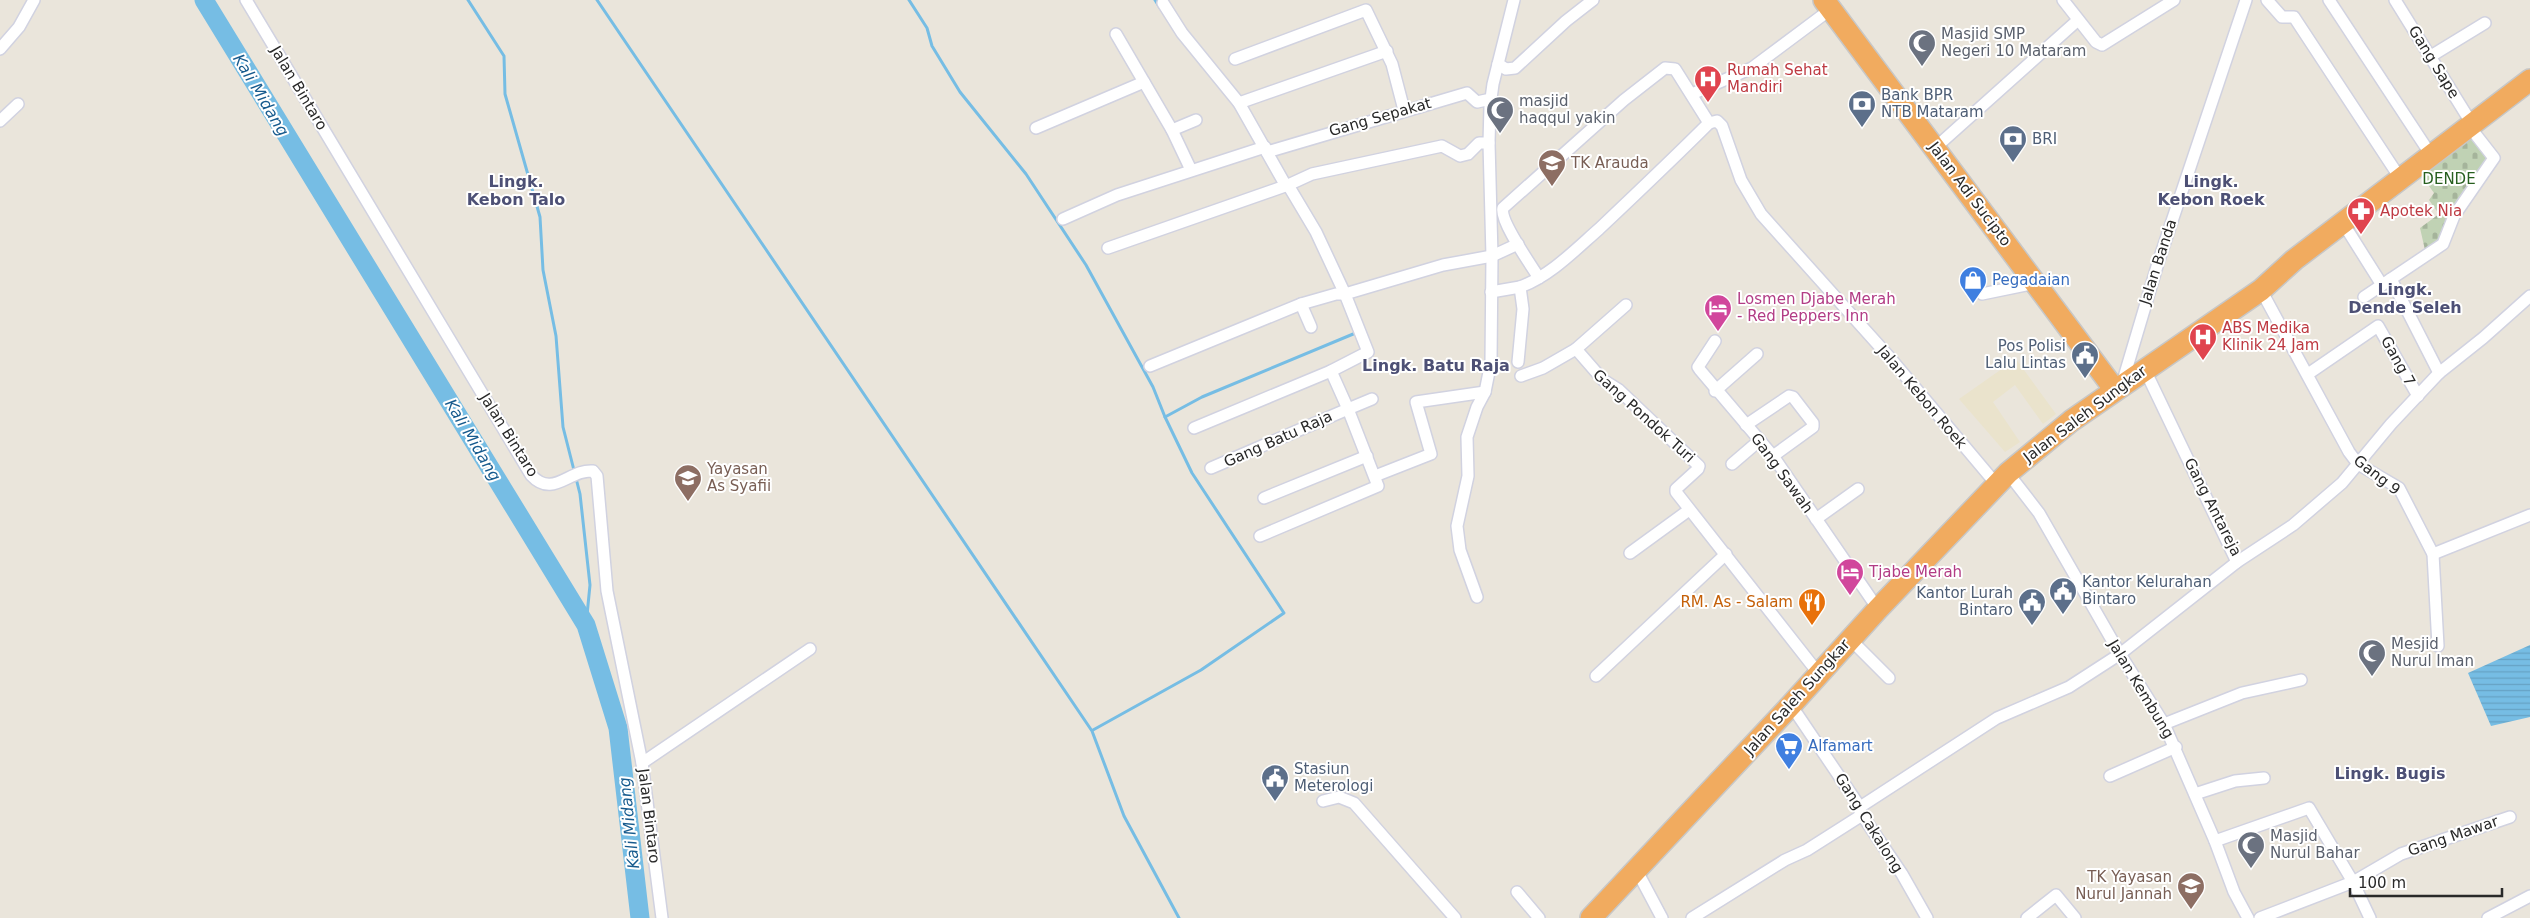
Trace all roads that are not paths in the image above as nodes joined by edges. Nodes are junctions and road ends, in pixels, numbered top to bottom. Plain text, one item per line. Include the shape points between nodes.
1 (34, 0) edge
2 (246, 0) edge
3 (1514, 0) edge
4 (1593, 0) edge
5 (2063, 0) edge
6 (2174, 0) edge
7 (2246, 0) edge
8 (2267, 0) edge
9 (2329, 0) edge
10 (2395, 0) edge
11 (1164, 1) edge
12 (1828, 5) edge
13 (2078, 20) junction
14 (2484, 23) dead end
15 (1116, 34) dead end
16 (0, 49) edge
17 (1387, 51) junction
18 (2431, 56) junction
19 (1235, 59) dead end
20 (1498, 64) junction
21 (2530, 80) edge
22 (1144, 82) junction
23 (1692, 94) junction
24 (1491, 99) junction
25 (1239, 102) junction
26 (18, 104) dead end
27 (1404, 110) junction
28 (1196, 120) dead end
29 (0, 121) edge
30 (1709, 123) junction
31 (2471, 125) junction
32 (1036, 128) dead end
33 (1172, 130) junction
34 (1488, 143) junction
35 (1935, 148) junction
36 (1266, 149) junction
37 (2431, 155) junction
38 (1191, 170) junction
39 (2400, 178) junction
40 (1287, 186) junction
41 (1063, 218) dead end
42 (2343, 223) junction
43 (1518, 244) junction
44 (1108, 248) dead end
45 (1492, 256) junction
46 (1539, 278) junction
47 (2386, 282) junction
48 (2036, 283) junction
49 (1520, 287) junction
50 (2261, 290) junction
51 (1491, 292) junction
52 (1341, 294) junction
53 (1982, 294) dead end
54 (2530, 296) edge
55 (2364, 297) dead end
56 (1301, 304) junction
57 (1626, 305) dead end
58 (1311, 327) dead end
59 (1715, 341) dead end
60 (1576, 350) junction
61 (1757, 354) dead end
62 (1518, 362) dead end
63 (1150, 366) dead end
64 (1331, 370) junction
65 (2145, 370) junction
66 (2440, 373) junction
67 (2308, 374) junction
68 (1521, 376) dead end
69 (2119, 387) junction
70 (1716, 391) junction
71 (1485, 392) junction
72 (2418, 396) junction
73 (1372, 399) dead end
74 (1348, 409) junction
75 (1746, 425) junction
76 (1194, 428) dead end
77 (1760, 440) junction
78 (1367, 456) junction
79 (1773, 456) junction
80 (1732, 464) dead end
81 (2358, 464) junction
82 (1212, 468) dead end
83 (1375, 476) junction
84 (2003, 479) junction
85 (1858, 489) dead end
86 (1264, 498) dead end
87 (1689, 510) junction
88 (2530, 515) edge
89 (1816, 519) junction
90 (1260, 536) dead end
91 (1630, 553) dead end
92 (1726, 554) junction
93 (2433, 554) junction
94 (2237, 562) junction
95 (1477, 598) dead end
96 (1878, 609) junction
97 (1850, 639) junction
98 (2438, 646) dead end
99 (810, 649) dead end
100 (2120, 654) junction
101 (1819, 674) junction
102 (1596, 676) dead end
103 (1890, 678) dead end
104 (2301, 680) dead end
105 (1791, 705) junction
106 (2164, 724) junction
107 (2176, 747) junction
108 (642, 763) junction
109 (2110, 776) dead end
110 (2264, 778) dead end
111 (2195, 794) junction
112 (1323, 801) dead end
113 (1861, 811) junction
114 (2510, 817) dead end
115 (2215, 841) junction
116 (1637, 871) junction
117 (2353, 882) junction
118 (1518, 892) dead end
119 (2530, 896) edge
120 (662, 918) edge
121 (1456, 918) edge
122 (1539, 918) edge
123 (1591, 918) edge
124 (1662, 918) edge
125 (1692, 918) edge
126 (1928, 918) edge
127 (2027, 918) edge
128 (2075, 918) edge
129 (2248, 918) edge
130 (2260, 918) edge
131 (2370, 918) edge
132 (2488, 918) edge

1 - 16 street via 19,27
2 - 108 street, Jalan Bintaro via 528,470 544,484 581,472 593,471 599,479 607,591
3 - 20 street
4 - 20 street via 1516,67 1508,69
5 - 13 street
6 - 13 street via 2102,45
7 - 69 street, Jalan Banda
8 - 39 street via 2282,17 2294,17
9 - 37 street
10 - 18 street, Gang Sape
11 - 25 street via 1182,33
12 - 23 street via 1752,68
12 - 35 highway, Jalan Adi Sucipto
13 - 35 street
14 - 18 street
15 - 22 street
17 - 19 street via 1363,9
17 - 25 street
17 - 27 street
18 - 31 street, Gang Sape
20 - 24 street
21 - 31 highway, Jalan Saleh Sungkar
22 - 32 street
22 - 33 street
23 - 30 street
23 - 43 street via 1675,69 1670,67 1624,100 1503,208 1503,216
24 - 27 street, Gang Sepakat via 1477,102 1467,93
24 - 34 street
25 - 36 street
26 - 29 street
27 - 36 street, Gang Sepakat
28 - 33 street
30 - 46 street via 1588,239
30 - 84 street, Jalan Kebon Roek via 1717,121 1722,126 1741,180 1761,214
31 - 37 highway, Jalan Saleh Sungkar
31 - 47 street, Gang Sape via 2494,158 2466,197 2443,244
33 - 38 street
34 - 40 street via 1479,143 1468,154 1460,156 1442,146 1312,174
34 - 45 street
35 - 48 highway, Jalan Adi Sucipto
36 - 38 street, Gang Sepakat
36 - 40 street
37 - 39 highway, Jalan Saleh Sungkar
38 - 41 street, Gang Sepakat
39 - 42 highway, Jalan Saleh Sungkar
40 - 44 street
40 - 52 street via 1316,232
42 - 47 street
42 - 50 highway, Jalan Saleh Sungkar
43 - 45 street
43 - 46 street
45 - 51 street
45 - 52 street via 1443,265
46 - 49 street
47 - 55 street
47 - 66 street
48 - 53 street
48 - 69 highway, Jalan Adi Sucipto
49 - 51 street
49 - 62 street via 1523,308
50 - 65 highway, Jalan Saleh Sungkar
50 - 67 street, Gang 9
51 - 71 street via 1491,362
52 - 56 street
52 - 64 street via 1368,352
54 - 66 street, Gang Antareja
56 - 58 street
56 - 63 street
57 - 60 street
59 - 70 street, Gang Sawah via 1698,366
60 - 68 street
60 - 87 street, Gang Pondok Turi via 1603,380 1619,390 1699,466 1676,490
61 - 70 street
64 - 74 street, Gang Batu Raja
64 - 76 street
65 - 69 highway, Jalan Saleh Sungkar
65 - 94 street, Gang Antareja
66 - 72 street, Gang Antareja
67 - 72 street, Gang 7 via 2378,326
67 - 81 street, Gang 9 via 2330,420
69 - 84 highway, Jalan Saleh Sungkar via 2071,421
70 - 75 street, Gang Sawah
71 - 83 street via 1416,402 1431,454
71 - 95 street via 1466,437 1468,476 1457,526 1460,550
72 - 81 street, Gang Antareja
73 - 74 street
74 - 78 street
74 - 82 street, Gang Batu Raja
75 - 77 street, Gang Sawah
75 - 79 street via 1789,396 1793,397 1813,427
77 - 79 street, Gang Sawah
77 - 80 street
78 - 83 street
78 - 86 street
79 - 89 street, Gang Sawah
81 - 93 street, Gang 9 via 2399,488
81 - 94 street, Gang Antareja via 2342,483 2292,525
83 - 90 street via 1378,482 1375,488
84 - 96 highway, Jalan Saleh Sungkar
84 - 100 street, Jalan Kembung via 2040,513
85 - 89 street
87 - 91 street
87 - 92 street, Gang Pondok Turi
88 - 93 street
89 - 96 street, Gang Sawah
92 - 101 street, Gang Pondok Turi
92 - 102 street
93 - 98 street, Gang 9
94 - 100 street
96 - 97 highway, Jalan Saleh Sungkar
97 - 101 highway, Jalan Saleh Sungkar
97 - 103 street
99 - 108 street
100 - 106 street, Jalan Kembung
100 - 113 street via 2069,687 1997,718
101 - 105 highway, Jalan Saleh Sungkar
104 - 106 street via 2242,693
105 - 113 street, Gang Cakalong
105 - 116 highway, Jalan Saleh Sungkar
106 - 107 street, Jalan Kembung
107 - 109 street
107 - 111 street, Jalan Kembung
108 - 120 street, Jalan Bintaro
110 - 111 street via 2235,782
111 - 115 street, Jalan Kembung
112 - 121 street via 1339,797 1357,805
113 - 125 street via 1808,850 1785,860
113 - 126 street, Gang Cakalong
114 - 117 street, Gang Mawar via 2401,854
115 - 117 street via 2310,808
115 - 129 street, Jalan Kembung via 2234,892
116 - 123 highway, Jalan Saleh Sungkar
116 - 124 street
117 - 130 street, Gang Mawar
117 - 131 street
118 - 122 street
119 - 132 street
127 - 128 street via 2056,895

